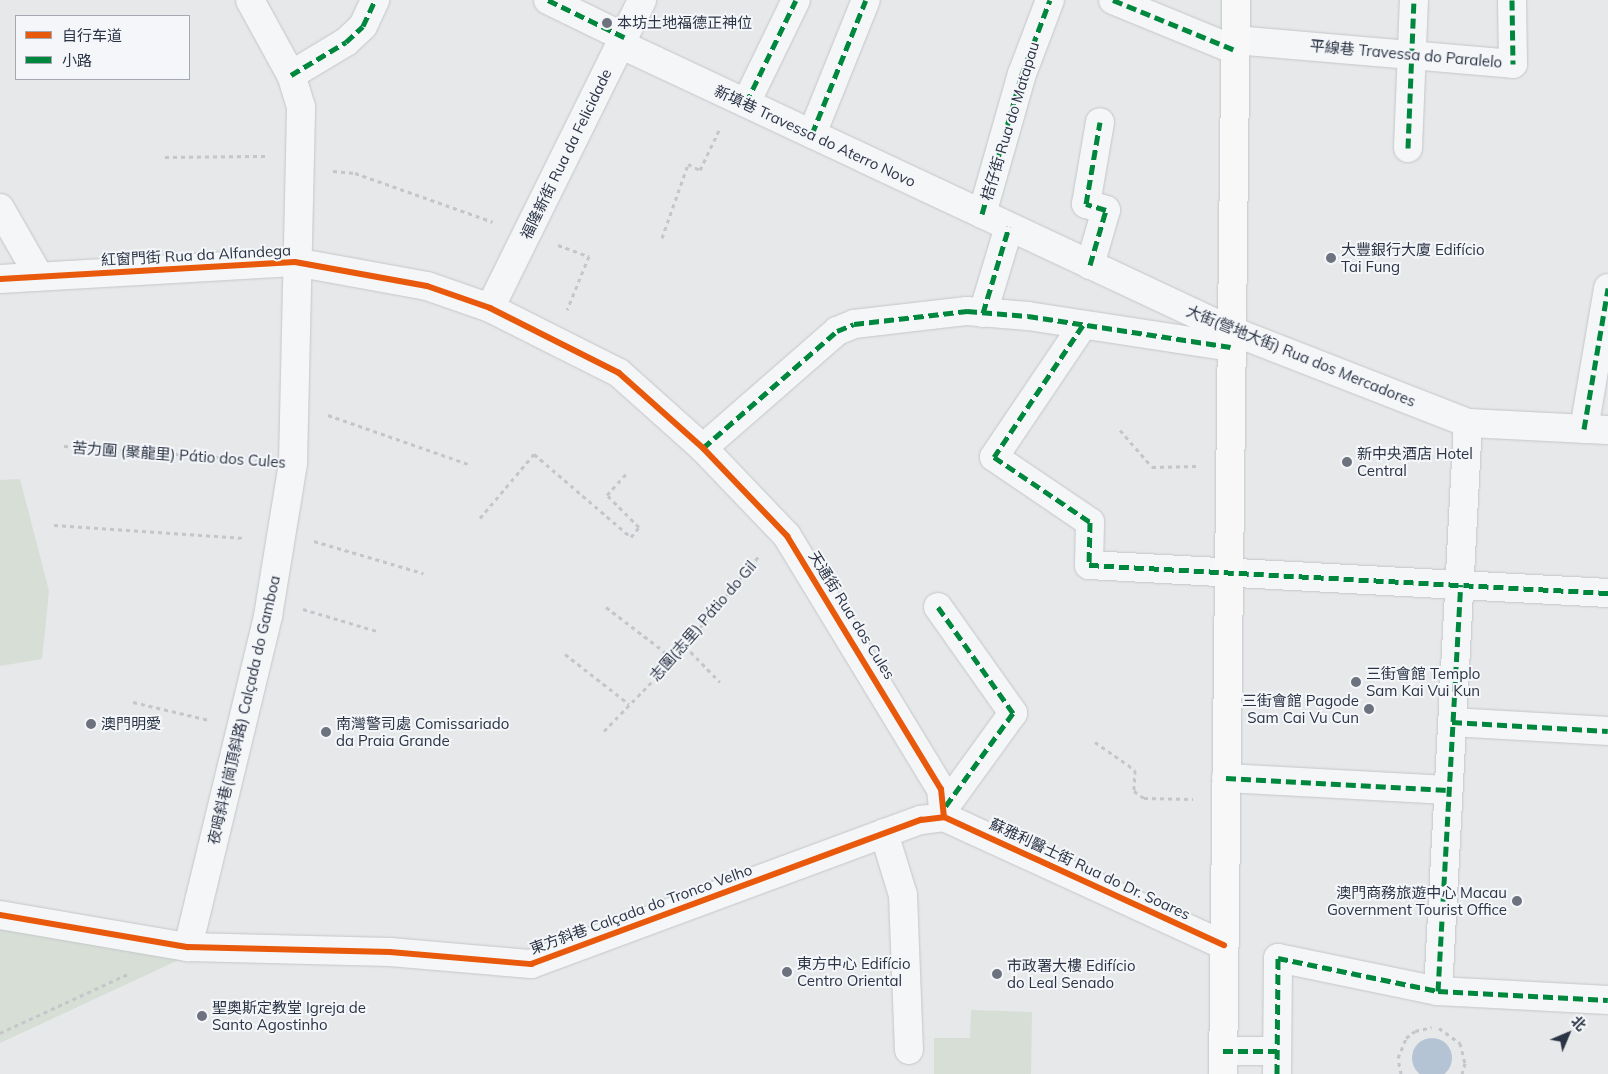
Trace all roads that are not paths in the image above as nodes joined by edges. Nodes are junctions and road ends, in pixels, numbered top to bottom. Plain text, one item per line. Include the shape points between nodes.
1 (250, 0) edge
2 (375, 0) edge
3 (548, 0) edge
4 (642, 0) edge
5 (796, 0) edge
6 (866, 0) edge
7 (1050, 0) edge
8 (1113, 0) edge
9 (1236, 0) edge
10 (1414, 0) edge
11 (1512, 0) edge
12 (622, 41) junction
13 (1235, 45) junction
14 (1412, 55) junction
15 (291, 75) junction
16 (740, 101) junction
17 (1100, 122) dead end
18 (812, 134) junction
19 (1408, 148) dead end
20 (0, 208) edge
21 (982, 214) junction
22 (1009, 227) junction
23 (295, 262) junction
24 (1090, 265) junction
25 (39, 276) junction
26 (0, 279) edge
27 (1608, 288) edge
28 (490, 308) junction
29 (983, 313) junction
30 (1083, 324) junction
31 (1232, 339) junction
32 (1468, 423) junction
33 (1596, 429) edge
34 (703, 448) junction
35 (1228, 573) junction
36 (1461, 585) junction
37 (1608, 592) edge
38 (938, 607) dead end
39 (1452, 722) junction
40 (1608, 731) edge
41 (1226, 789) junction
42 (1448, 790) junction
43 (944, 812) junction
44 (884, 833) junction
45 (0, 916) edge
46 (1224, 945) junction
47 (188, 947) junction
48 (1438, 991) junction
49 (1608, 1000) edge
50 (909, 1050) dead end
51 (1223, 1062) edge
52 (1277, 1063) edge

1 - 15 street, 夜呣斜巷(崗頂斜路) Calçada do Gamboa
2 - 15 street via 363,26 346,42
3 - 12 street, 新填巷 Travessa do Aterro Novo
4 - 12 street, 福隆新街 Rua da Felicidade
5 - 16 street
6 - 18 street
7 - 21 street, 桔仔街 Rua do Matapau via 1022,74
8 - 13 street, 平線巷 Travessa do Paralelo
9 - 13 main road
10 - 14 street
11 - 14 street, 平線巷 Travessa do Paralelo via 1513,64
12 - 16 street, 新填巷 Travessa do Aterro Novo
12 - 28 street, 福隆新街 Rua da Felicidade
13 - 14 street, 平線巷 Travessa do Paralelo
13 - 31 main road
14 - 19 street
15 - 23 street, 夜呣斜巷(崗頂斜路) Calçada do Gamboa via 301,107
16 - 18 street, 新填巷 Travessa do Aterro Novo
17 - 24 street via 1086,204 1106,210
18 - 21 street, 新填巷 Travessa do Aterro Novo
20 - 25 street
21 - 22 street, 新填巷 Travessa do Aterro Novo
22 - 24 street, 大街(營地大街) Rua dos Mercadores
22 - 29 street
23 - 25 street, 紅窗門街 Rua da Alfandega
23 - 28 street, 紅窗門街 Rua da Alfandega via 426,286
23 - 47 street, 夜呣斜巷(崗頂斜路) Calçada do Gamboa via 293,463 271,600
24 - 31 street, 大街(營地大街) Rua dos Mercadores
25 - 26 street, 紅窗門街 Rua da Alfandega
27 - 33 street
28 - 34 street, 紅窗門街 Rua da Alfandega via 620,373
29 - 30 street, 大街(營地大街) Rua dos Mercadores
29 - 34 street, 大街(營地大街) Rua dos Mercadores via 967,311 854,324 837,331
30 - 31 street, 大街(營地大街) Rua dos Mercadores
30 - 35 street via 994,457 1090,522 1089,565
31 - 32 street, 大街(營地大街) Rua dos Mercadores
31 - 35 main road
32 - 33 street, 大街(營地大街) Rua dos Mercadores
32 - 36 street
34 - 43 street, 天通街 Rua dos Cules via 788,536 936,780
35 - 36 street
35 - 41 main road
36 - 37 street
36 - 39 street
38 - 43 street via 1013,713
39 - 40 street
39 - 42 street
41 - 42 street
41 - 46 main road
42 - 48 street
43 - 44 street, 東方斜巷 Calçada do Tronco Velho
43 - 46 street, 蘇雅利醫士街 Rua do Dr. Soares
44 - 47 street, 東方斜巷 Calçada do Tronco Velho via 531,964 390,952
44 - 50 street via 902,895
45 - 47 street, 東方斜巷 Calçada do Tronco Velho
46 - 51 main road
48 - 49 street
48 - 52 street via 1278,958
51 - 52 street

